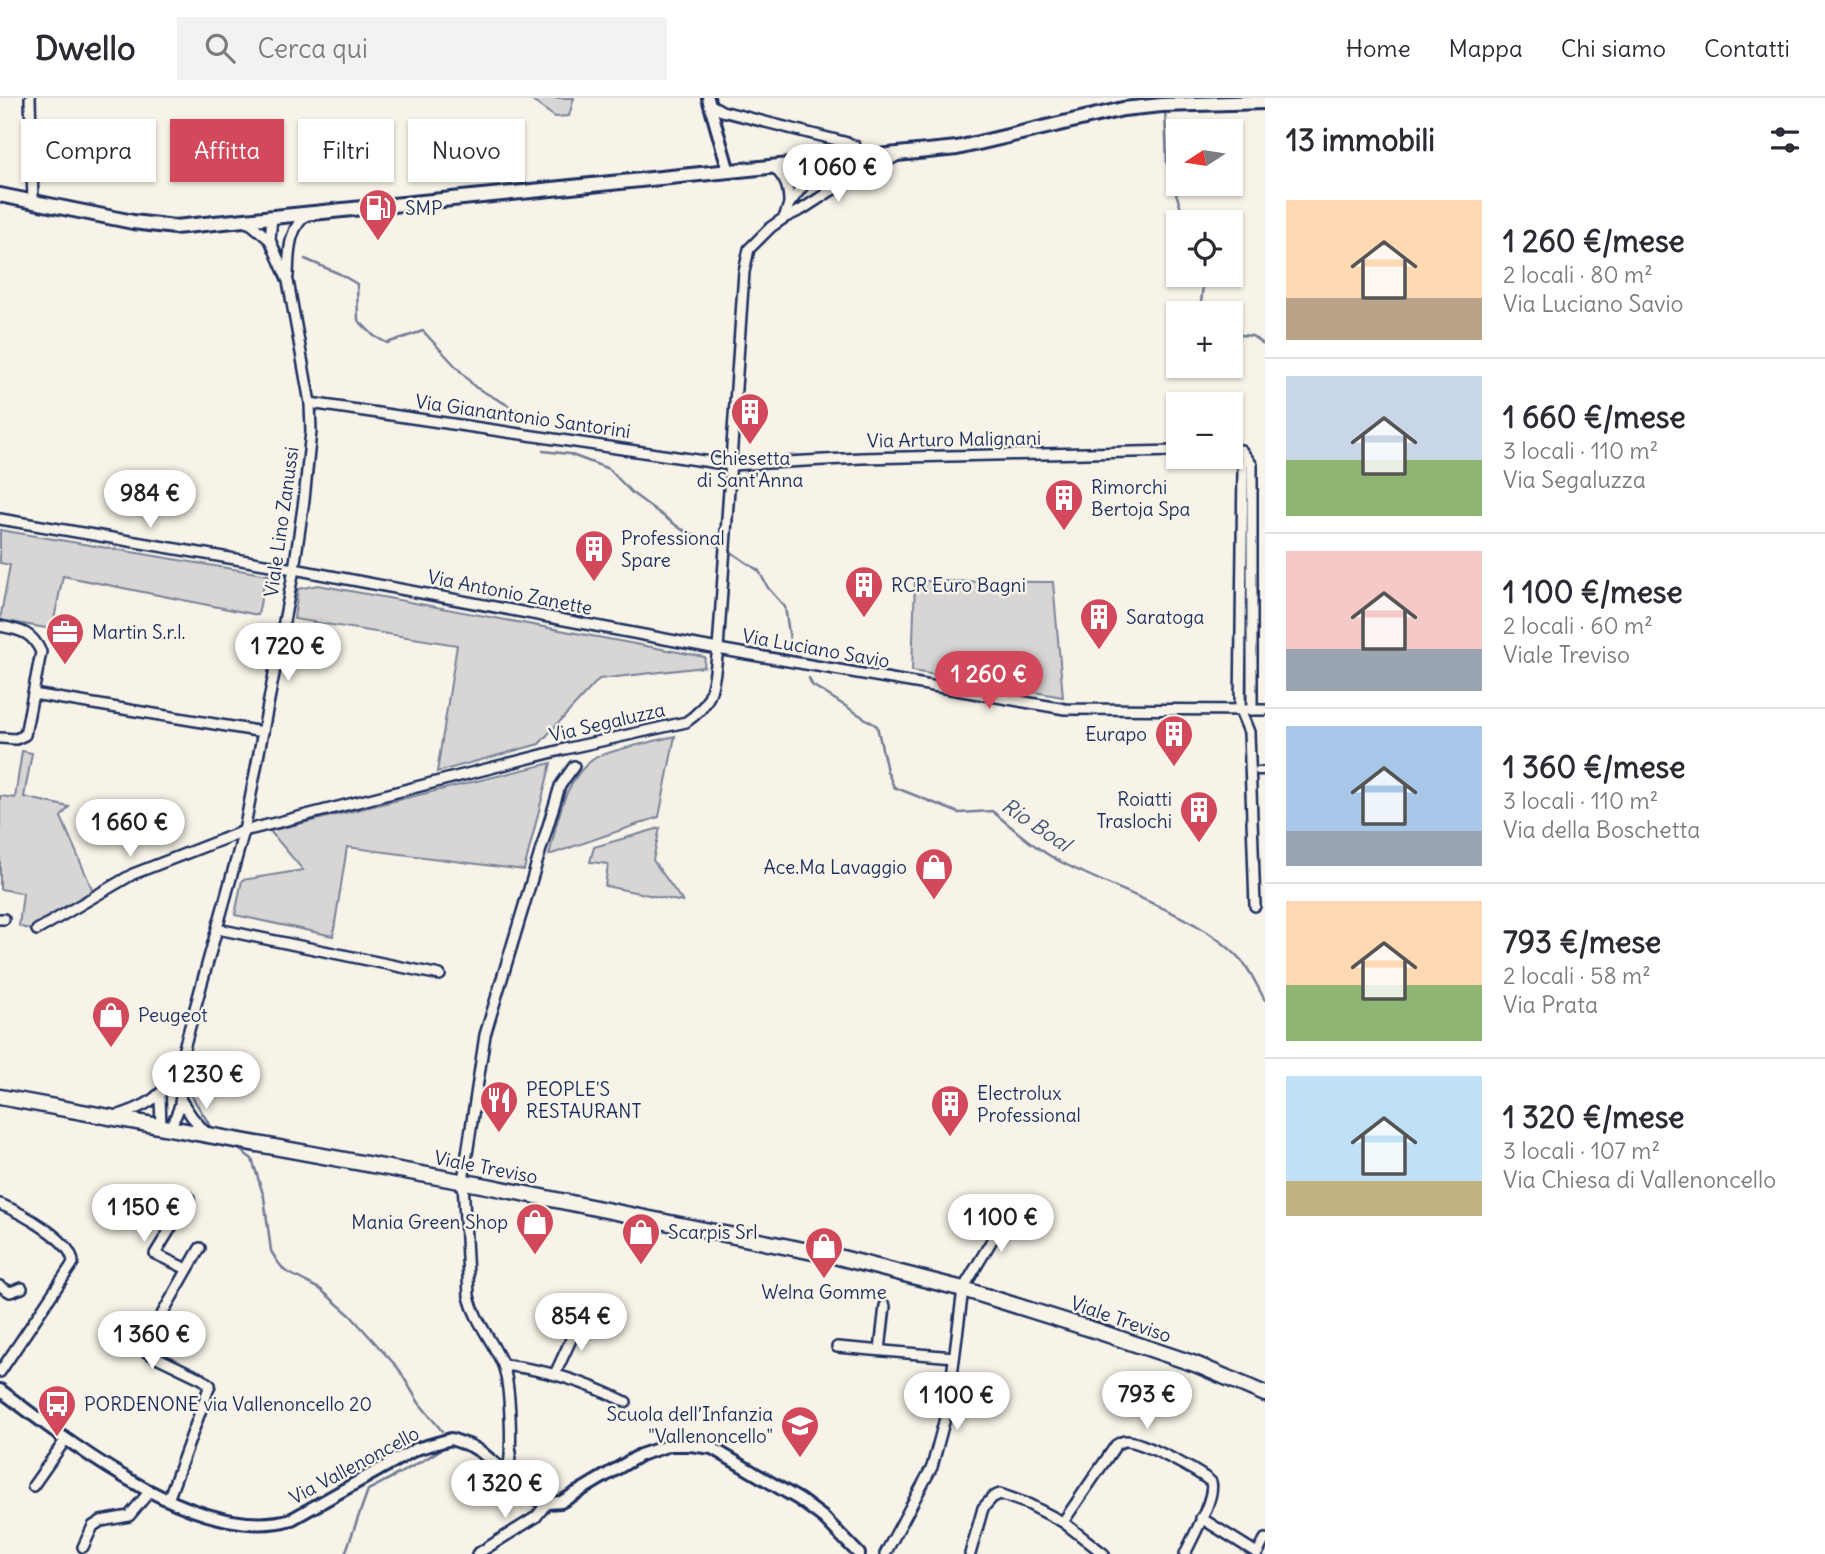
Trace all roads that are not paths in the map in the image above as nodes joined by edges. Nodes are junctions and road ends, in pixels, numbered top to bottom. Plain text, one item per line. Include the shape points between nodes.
1 (30, 98) edge
2 (708, 101) edge
3 (1265, 102) edge
4 (902, 154) junction
5 (858, 159) junction
6 (826, 162) junction
7 (775, 167) junction
8 (729, 172) junction
9 (832, 190) junction
10 (0, 195) edge
11 (33, 201) junction
12 (789, 204) junction
13 (310, 213) junction
14 (277, 216) junction
15 (784, 218) junction
16 (241, 220) junction
17 (291, 238) junction
18 (270, 240) junction
19 (288, 282) junction
20 (310, 403) junction
21 (1166, 452) edge
22 (1243, 453) edge
23 (1247, 458) junction
24 (731, 465) junction
25 (0, 519) edge
26 (294, 569) junction
27 (0, 626) edge
28 (718, 649) junction
29 (33, 694) junction
30 (1240, 710) junction
31 (1258, 710) edge
32 (263, 732) junction
33 (1249, 732) junction
34 (0, 738) edge
35 (574, 766) dead end
36 (244, 831) junction
37 (1255, 906) dead end
38 (218, 929) junction
39 (37, 930) dead end
40 (440, 975) dead end
41 (176, 1077) junction
42 (160, 1096) junction
43 (0, 1097) edge
44 (182, 1102) junction
45 (110, 1118) junction
46 (164, 1129) junction
47 (210, 1137) junction
48 (463, 1181) junction
49 (189, 1198) dead end
50 (1014, 1203) dead end
51 (0, 1204) edge
52 (200, 1248) dead end
53 (187, 1269) junction
54 (0, 1286) edge
55 (22, 1288) dead end
56 (962, 1289) junction
57 (885, 1306) dead end
58 (580, 1320) dead end
59 (837, 1346) dead end
60 (880, 1350) junction
61 (954, 1357) junction
62 (503, 1365) junction
63 (0, 1372) edge
64 (555, 1374) junction
65 (0, 1390) edge
66 (1265, 1394) edge
67 (626, 1402) dead end
68 (66, 1439) junction
69 (507, 1476) junction
70 (33, 1486) dead end
71 (150, 1491) junction
72 (168, 1500) junction
73 (547, 1503) junction
74 (1201, 1518) junction
75 (1063, 1522) junction
76 (1265, 1539) edge
77 (83, 1547) dead end
78 (477, 1554) edge
79 (859, 1554) edge
80 (885, 1554) edge
81 (970, 1554) edge
82 (1104, 1554) edge
83 (1185, 1554) edge
84 (1257, 1554) edge

1 - 11 street
2 - 5 street via 722,111 848,143 855,146
2 - 8 street
3 - 4 main road via 1123,109 957,148
4 - 5 main road
4 - 9 street, Via Segaluzza
5 - 6 main road
6 - 7 main road
6 - 9 street via 836,169
6 - 12 street, Via Segaluzza
7 - 8 main road
7 - 12 street via 786,180
8 - 13 main road
9 - 15 street, Via Segaluzza
10 - 11 main road
11 - 16 main road via 175,227
12 - 15 street, Via Segaluzza
13 - 14 main road
13 - 17 street
14 - 16 main road
14 - 17 street, Viale Lino Zanussi
14 - 18 street, Viale Lino Zanussi
15 - 24 street, Via Segaluzza via 750,249 744,272
16 - 18 street
17 - 19 street, Viale Lino Zanussi
18 - 19 street, Viale Lino Zanussi
19 - 20 street, Viale Lino Zanussi
20 - 24 street, Via Gianantonio Santorini
20 - 26 street, Viale Lino Zanussi via 311,431
21 - 24 street, Via Arturo Malignani
22 - 23 street
23 - 30 street via 1243,465
23 - 31 street via 1252,465
24 - 28 street, Via Segaluzza
25 - 26 street, Via Antonio Zanette
26 - 28 street, Via Antonio Zanette
26 - 32 street, Viale Lino Zanussi
27 - 29 street via 24,631 35,639 41,652
28 - 30 street, Via Luciano Savio via 1065,709
28 - 36 street, Via Segaluzza via 710,697 686,722
29 - 32 street
29 - 34 street via 25,735
30 - 31 street, Via Luciano Savio
30 - 33 street
31 - 33 street
32 - 36 street, Viale Lino Zanussi
33 - 37 street
35 - 48 street via 560,786 485,1035
36 - 38 street, Viale Lino Zanussi
36 - 39 street, Via Segaluzza via 133,874
38 - 40 street
38 - 41 street, Viale Lino Zanussi
41 - 42 street, Viale Lino Zanussi
41 - 44 street, Viale Lino Zanussi
42 - 45 street, Viale Lino Zanussi
42 - 46 street
43 - 45 main road, Viale Treviso
44 - 46 street via 178,1116
44 - 47 street, Viale Lino Zanussi
45 - 46 main road, Viale Treviso
46 - 47 main road, Viale Treviso
47 - 48 main road, Viale Treviso
48 - 56 main road, Viale Treviso via 838,1257
48 - 62 street via 472,1311
49 - 53 street via 155,1254
50 - 56 street
51 - 63 street via 47,1231 73,1255 73,1263
52 - 53 street
53 - 72 street via 145,1344 146,1352 210,1385
54 - 55 street via 10,1292
56 - 61 street
56 - 66 main road, Viale Treviso via 1195,1364
57 - 60 street
58 - 64 street
59 - 60 street
60 - 61 street
61 - 80 street via 948,1406 932,1467
62 - 64 street
62 - 69 street via 509,1413
64 - 67 street
65 - 68 street, Via Vallenoncello
68 - 70 street
68 - 71 street, Via Vallenoncello
69 - 72 street, Via Vallenoncello via 471,1446 451,1439 416,1449 314,1508 277,1523 234,1520
69 - 73 street, Via Vallenoncello
71 - 72 street, Via Vallenoncello
71 - 77 street via 129,1516 93,1526
73 - 78 street via 536,1517
73 - 79 street via 561,1502 640,1455 670,1445 701,1446 712,1448 800,1500
74 - 75 street via 1210,1499 1211,1482 1174,1460 1124,1441 1116,1445
74 - 83 street
74 - 84 street
75 - 81 street via 1000,1494 984,1508
75 - 82 street
76 - 84 street

